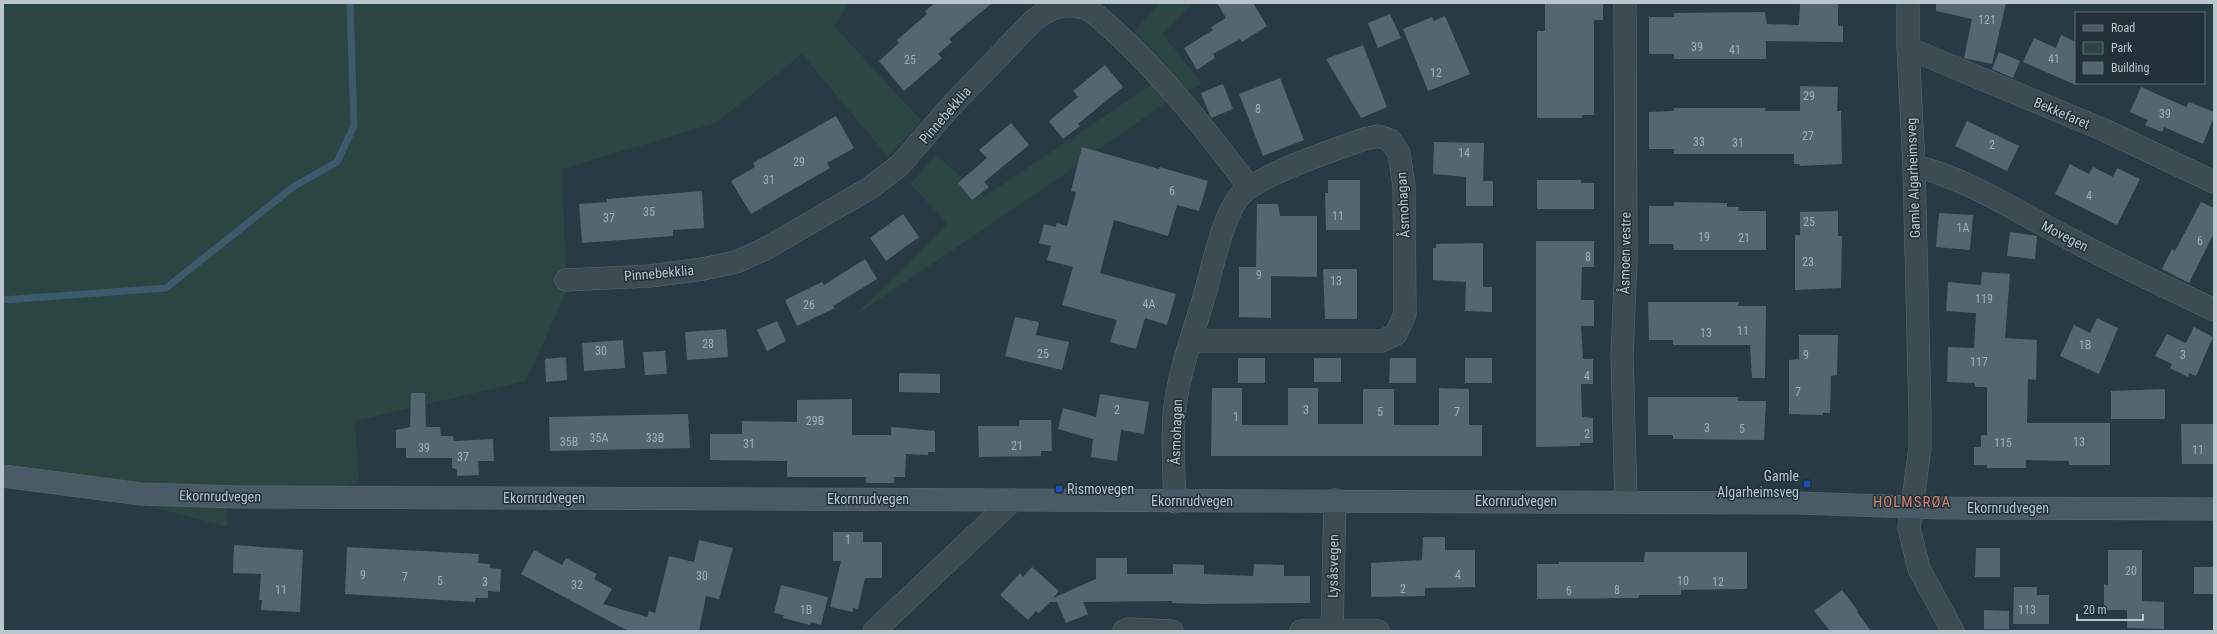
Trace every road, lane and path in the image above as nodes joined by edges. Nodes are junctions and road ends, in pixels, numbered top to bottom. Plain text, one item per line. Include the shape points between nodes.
1 (1625, 3) edge
2 (1908, 3) edge
3 (1908, 48) junction
4 (1914, 166) junction
5 (2214, 182) edge
6 (1249, 187) junction
7 (566, 280) dead end
8 (2214, 310) edge
9 (1192, 341) junction
10 (3, 476) edge
11 (1013, 500) junction
12 (1335, 500) junction
13 (1175, 502) junction
14 (1626, 502) junction
15 (1911, 507) junction
16 (2214, 509) edge
17 (874, 631) edge
18 (1124, 631) edge
19 (1172, 631) edge
20 (1301, 631) edge
21 (1332, 631) edge
22 (1378, 631) edge
23 (1953, 631) edge

1 - 14 street, Åsmoen vestre via 1626,259 1622,356
2 - 3 street, Gamle Algarheimsveg
3 - 4 street, Gamle Algarheimsveg
3 - 5 street, Bekkefaret via 2104,130
4 - 8 street, Movegen via 1947,176 1984,193 2071,240
4 - 15 street, Gamle Algarheimsveg via 1920,448
6 - 7 street, Pinnebekklia via 1174,92 1127,42 1092,11 1060,5 1034,20 950,107 900,165 870,188 765,249 736,262 703,269 650,276
6 - 9 street, Åsmohagan via 1238,197 1227,219
6 - 9 street, Åsmohagan via 1282,171 1364,139 1378,136 1390,140 1399,153 1404,187 1405,314 1396,334 1382,342
9 - 13 street, Åsmohagan via 1178,390 1174,416
10 - 11 main road, Ekornrudvegen via 141,494 238,497
11 - 13 main road, Ekornrudvegen
11 - 17 street
12 - 13 main road, Ekornrudvegen
12 - 14 main road, Ekornrudvegen
12 - 21 street, Lysåsvegen
14 - 15 main road, Ekornrudvegen via 1798,503
15 - 16 main road, Ekornrudvegen
15 - 23 street, Gamle Algarheimsveg via 1909,528 1919,569
18 - 19 street
20 - 21 street
21 - 22 street

